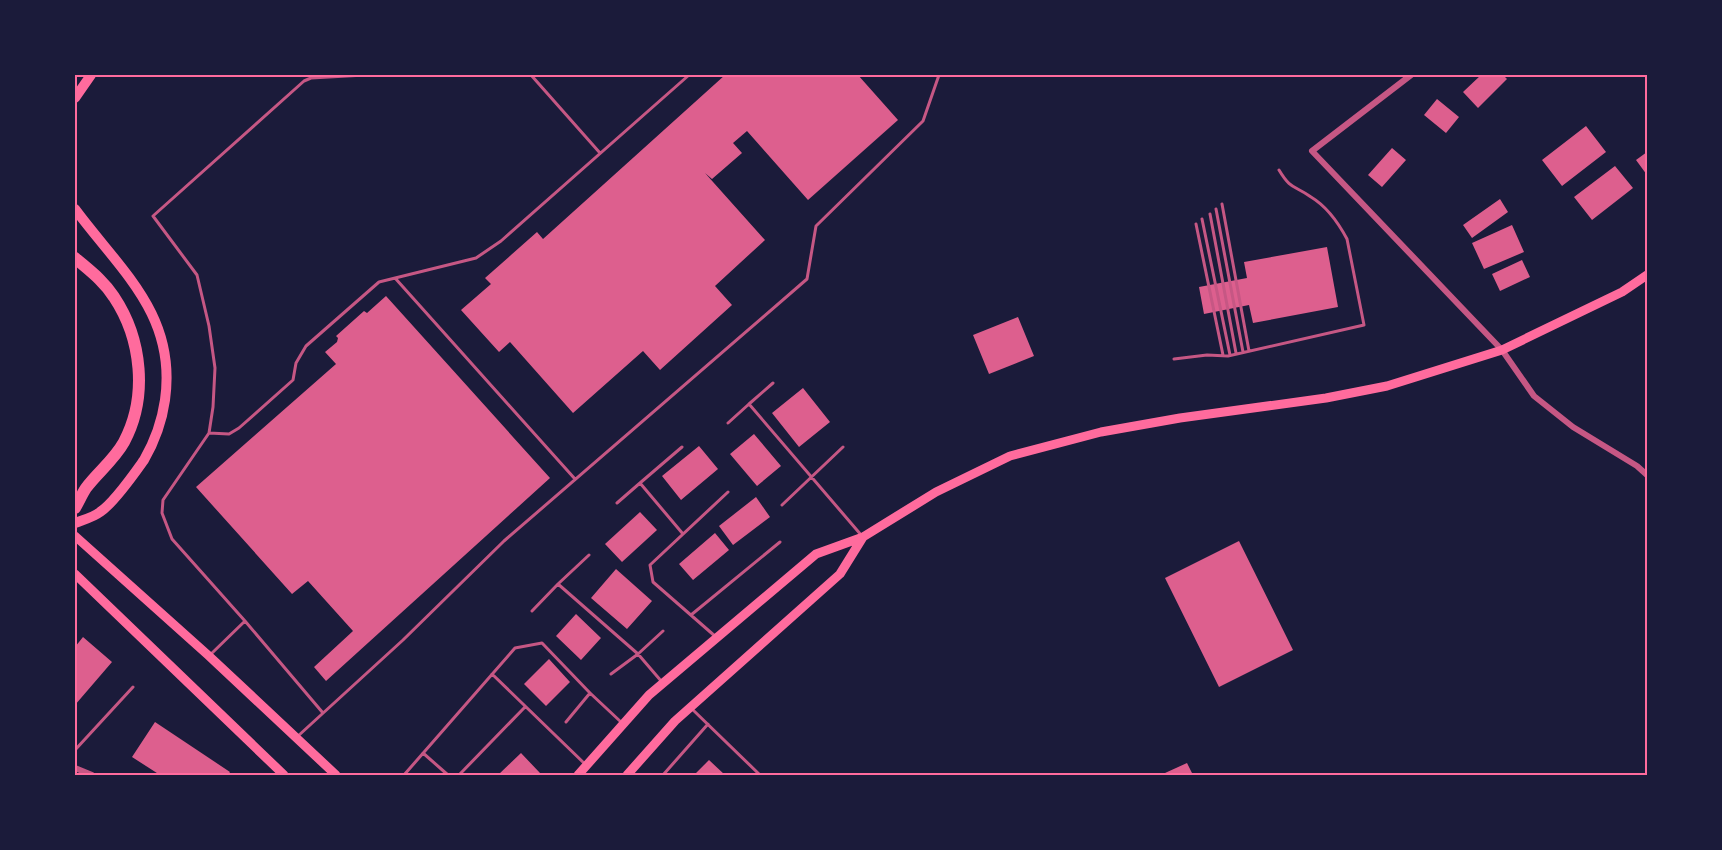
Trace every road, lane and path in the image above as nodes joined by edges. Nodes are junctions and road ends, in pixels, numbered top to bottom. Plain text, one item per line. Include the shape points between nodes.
1 (92, 75) edge
2 (365, 75) edge
3 (531, 75) edge
4 (689, 75) edge
5 (939, 75) edge
6 (1411, 75) edge
7 (75, 98) edge
8 (600, 153) junction
9 (1280, 170) dead end
10 (1222, 204) dead end
11 (75, 209) edge
12 (1216, 209) dead end
13 (1210, 214) dead end
14 (1203, 219) dead end
15 (1196, 224) dead end
16 (75, 258) edge
17 (1647, 275) edge
18 (395, 278) junction
19 (1249, 351) junction
20 (1502, 351) junction
21 (1243, 352) junction
22 (1236, 354) junction
23 (1230, 355) junction
24 (1223, 356) junction
25 (1174, 359) dead end
26 (773, 383) dead end
27 (749, 404) junction
28 (728, 423) dead end
29 (209, 433) junction
30 (682, 447) dead end
31 (843, 447) dead end
32 (1647, 475) edge
33 (811, 476) junction
34 (575, 479) junction
35 (640, 483) junction
36 (728, 492) dead end
37 (616, 502) dead end
38 (782, 505) dead end
39 (75, 508) edge
40 (75, 523) edge
41 (683, 534) junction
42 (75, 536) edge
43 (863, 537) junction
44 (780, 542) dead end
45 (589, 555) dead end
46 (75, 574) edge
47 (558, 584) junction
48 (532, 611) dead end
49 (691, 615) junction
50 (245, 621) junction
51 (663, 631) dead end
52 (717, 639) junction
53 (638, 654) junction
54 (209, 656) junction
55 (492, 674) junction
56 (611, 674) dead end
57 (663, 683) junction
58 (133, 687) dead end
59 (590, 693) junction
60 (525, 707) junction
61 (690, 707) junction
62 (323, 713) junction
63 (566, 722) dead end
64 (622, 723) junction
65 (708, 724) junction
66 (297, 737) junction
67 (75, 750) edge
68 (423, 753) junction
69 (586, 766) junction
70 (75, 768) edge
71 (92, 775) edge
72 (284, 775) edge
73 (336, 775) edge
74 (404, 775) edge
75 (448, 775) edge
76 (459, 775) edge
77 (578, 775) edge
78 (627, 775) edge
79 (663, 775) edge
80 (760, 775) edge

1 - 7 main road
2 - 29 lane via 304,81 153,216 197,275 215,369
3 - 8 lane
4 - 8 lane
5 - 34 lane via 923,121 816,226 807,279
6 - 20 street via 1312,151
8 - 18 lane via 501,241 476,258
9 - 19 lane via 1290,186 1322,206 1347,239 1364,326
10 - 19 lane
11 - 40 main road via 148,304 157,322 167,369 163,412 146,455 100,513
12 - 21 lane
13 - 22 lane
14 - 23 lane
15 - 24 lane
16 - 39 highway via 114,297 129,327 139,364 139,391 131,427
17 - 20 main road via 1622,292
18 - 29 lane via 379,282 306,346 296,363 293,380 239,428 229,434
18 - 34 lane
19 - 21 lane
20 - 32 street via 1534,396 1573,427
20 - 43 main road via 1388,386 1101,432 1010,456 936,492
21 - 22 lane
22 - 23 lane
23 - 24 lane
24 - 25 lane
26 - 27 lane
27 - 28 lane
27 - 33 lane
29 - 50 lane via 163,500 162,513 172,539
30 - 35 lane
31 - 33 lane
33 - 38 lane
33 - 43 lane
34 - 62 lane
35 - 37 lane
35 - 41 lane
36 - 41 lane
41 - 49 lane via 650,566 653,582
42 - 54 main road
43 - 52 main road via 816,554
43 - 61 main road via 840,574
44 - 49 lane
45 - 47 lane
46 - 72 main road
47 - 48 lane
47 - 53 lane
49 - 52 lane
50 - 54 lane
50 - 62 lane
51 - 53 lane
52 - 57 main road
53 - 56 lane
53 - 57 lane
54 - 66 main road
55 - 59 lane via 515,648 542,643
55 - 60 lane
55 - 68 lane
57 - 64 main road
58 - 67 lane
59 - 63 lane
59 - 64 lane
60 - 69 lane
60 - 76 lane
61 - 65 lane
61 - 78 main road
62 - 66 lane
64 - 69 main road
65 - 79 lane
65 - 80 lane
66 - 73 main road
68 - 74 lane
68 - 75 lane
69 - 77 main road
70 - 71 street

